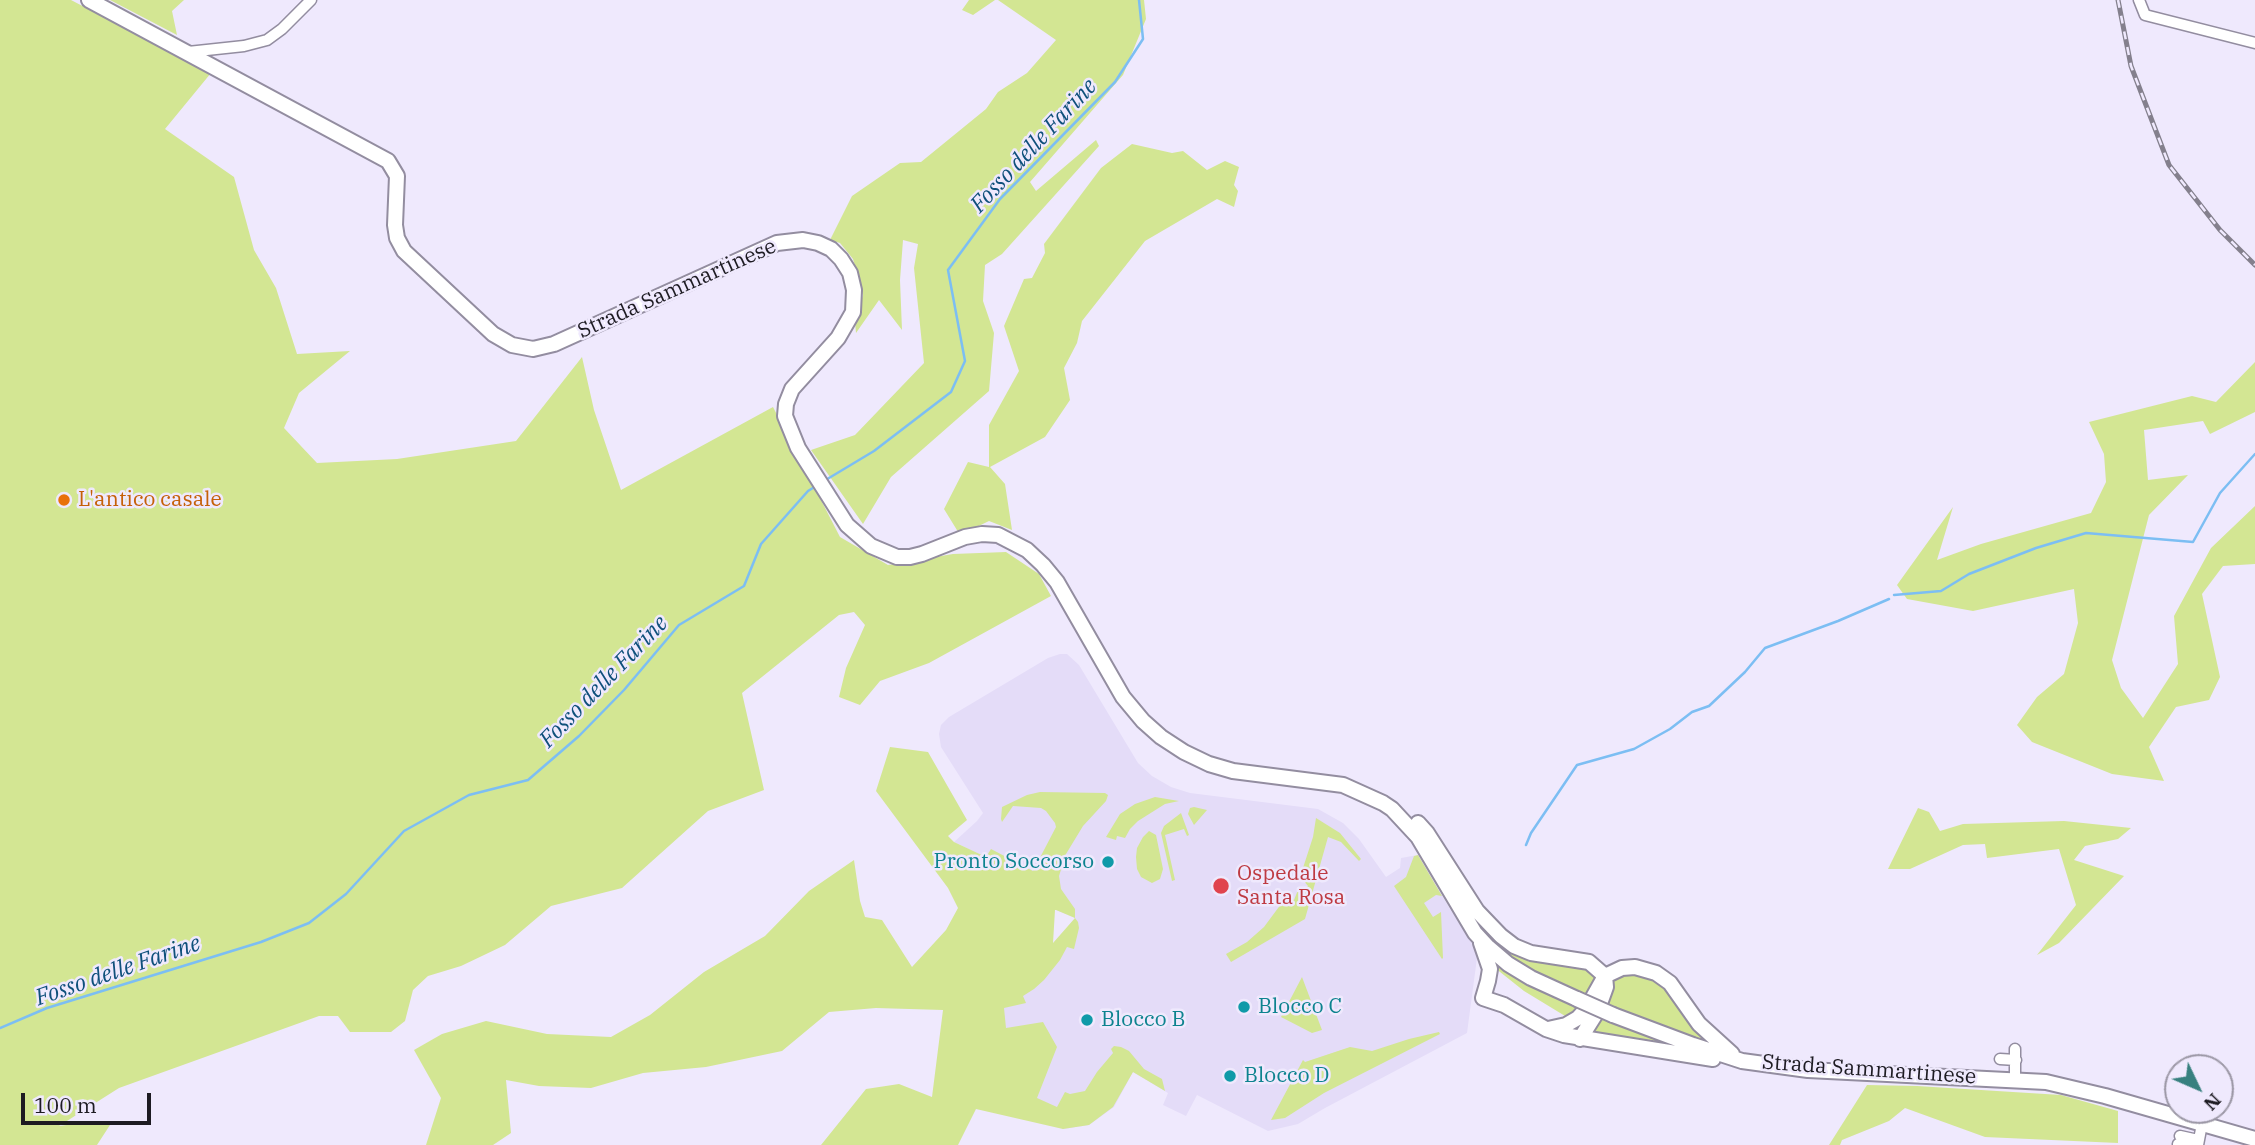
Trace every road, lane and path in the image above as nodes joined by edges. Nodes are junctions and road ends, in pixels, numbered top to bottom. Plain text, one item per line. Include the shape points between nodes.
1 (89, 0) edge
2 (311, 0) edge
3 (2140, 0) edge
4 (2255, 43) edge
5 (187, 52) junction
6 (1392, 809) junction
7 (1475, 933) junction
8 (1605, 976) junction
9 (1584, 1000) junction
10 (1546, 1029) junction
11 (1580, 1038) junction
12 (2015, 1049) dead end
13 (2000, 1059) dead end
14 (2016, 1060) junction
15 (1742, 1061) junction
16 (2015, 1080) junction
17 (2164, 1114) edge
18 (2202, 1124) joint
19 (2255, 1139) edge
20 (2179, 1140) edge
21 (2195, 1143) edge

1 - 5 main road, Strada Sammartinese
2 - 5 street via 267,40
3 - 4 street via 2145,15
5 - 6 main road, Strada Sammartinese via 388,161 397,176 395,225 404,251 493,334 512,345 533,349 554,344 776,243 806,240 831,249 850,273 854,290 851,318 788,396 785,421 847,524 871,546 897,557 922,554 974,535 999,535 1012,541 1057,582 1123,697 1161,737 1209,764 1343,785
6 - 7 main road, Strada Sammartinese via 1418,836
6 - 8 main road via 1427,833 1476,911 1508,942 1531,953 1583,960
7 - 9 main road, Strada Sammartinese via 1508,964
7 - 10 main road via 1490,969 1483,998
8 - 9 main road
8 - 11 main road via 1597,1012
8 - 15 main road via 1616,969 1635,967 1661,976 1699,1024
9 - 10 main road via 1583,1014
9 - 11 main road
9 - 15 main road, Strada Sammartinese, bridge via 1613,1015
10 - 11 main road
11 - 15 main road
12 - 14 street
13 - 14 street, Strada Sammartinese
14 - 16 street
15 - 16 main road, Strada Sammartinese via 1808,1070
16 - 17 main road, Strada Sammartinese via 2046,1082
18 - 19 main road, Strada Sammartinese
18 - 21 street
20 - 21 street

